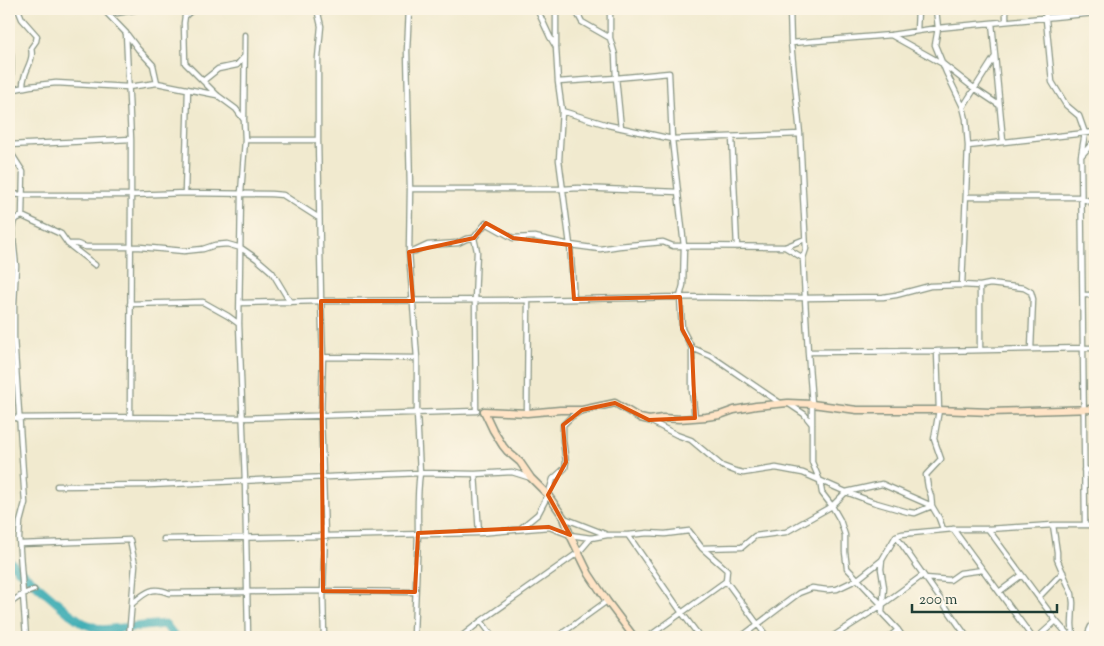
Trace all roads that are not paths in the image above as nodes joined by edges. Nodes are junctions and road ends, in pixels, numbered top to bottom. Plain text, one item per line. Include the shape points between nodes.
1 (18, 9) edge
2 (103, 9) edge
3 (116, 9) edge
4 (139, 9) edge
5 (192, 9) edge
6 (317, 9) edge
7 (409, 9) edge
8 (537, 9) edge
9 (556, 9) edge
10 (575, 9) edge
11 (610, 9) edge
12 (790, 9) edge
13 (918, 9) edge
14 (936, 9) edge
15 (1006, 9) edge
16 (1045, 9) edge
17 (1095, 13) edge
18 (1046, 17) junction
19 (1006, 21) junction
20 (992, 23) junction
21 (938, 28) junction
22 (918, 30) junction
23 (126, 33) junction
24 (245, 35) dead end
25 (892, 35) junction
26 (610, 38) junction
27 (791, 43) junction
28 (9, 44) edge
29 (556, 47) junction
30 (244, 57) junction
31 (994, 58) junction
32 (943, 64) junction
33 (616, 78) junction
34 (203, 81) junction
35 (558, 82) junction
36 (157, 83) junction
37 (23, 87) junction
38 (128, 87) junction
39 (975, 89) junction
40 (10, 90) junction
41 (188, 90) junction
42 (217, 95) junction
43 (9, 102) edge
44 (999, 104) junction
45 (963, 107) junction
46 (562, 111) junction
47 (244, 120) junction
48 (621, 128) junction
49 (1095, 132) edge
50 (1085, 133) junction
51 (800, 134) junction
52 (732, 137) junction
53 (131, 139) junction
54 (672, 139) junction
55 (245, 140) junction
56 (318, 140) junction
57 (1095, 140) edge
58 (1003, 141) junction
59 (9, 145) edge
60 (968, 146) junction
61 (9, 150) edge
62 (1081, 156) junction
63 (13, 158) junction
64 (9, 172) edge
65 (410, 189) junction
66 (563, 189) junction
67 (678, 192) junction
68 (185, 193) junction
69 (241, 193) junction
70 (9, 194) edge
71 (22, 195) junction
72 (132, 195) junction
73 (1081, 196) junction
74 (966, 197) junction
75 (1095, 205) edge
76 (22, 216) junction
77 (319, 218) junction
78 (9, 222) edge
79 (12, 229) junction
80 (474, 238) junction
81 (805, 239) junction
82 (9, 241) edge
83 (68, 244) junction
84 (570, 245) junction
85 (684, 246) junction
86 (14, 247) junction
87 (131, 247) junction
88 (737, 247) junction
89 (785, 247) junction
90 (241, 248) junction
91 (409, 252) junction
92 (803, 258) junction
93 (94, 265) dead end
94 (962, 284) junction
95 (980, 286) junction
96 (1083, 295) junction
97 (1095, 295) edge
98 (680, 297) junction
99 (805, 298) junction
100 (574, 299) junction
101 (476, 300) junction
102 (528, 300) junction
103 (321, 301) junction
104 (412, 301) junction
105 (290, 302) junction
106 (240, 303) junction
107 (130, 304) junction
108 (240, 324) junction
109 (12, 337) edge
110 (692, 348) junction
111 (1083, 348) junction
112 (1095, 348) edge
113 (1031, 349) junction
114 (980, 350) junction
115 (937, 351) junction
116 (808, 352) junction
117 (323, 357) junction
118 (417, 358) junction
119 (785, 404) junction
120 (812, 404) junction
121 (1084, 409) junction
122 (1095, 409) edge
123 (582, 410) junction
124 (939, 410) junction
125 (476, 411) junction
126 (484, 411) junction
127 (417, 413) junction
128 (527, 413) junction
129 (130, 416) junction
130 (321, 416) junction
131 (9, 418) edge
132 (19, 418) junction
133 (242, 418) junction
134 (695, 418) junction
135 (649, 420) junction
136 (812, 424) junction
137 (1084, 470) junction
138 (1095, 470) edge
139 (420, 473) junction
140 (475, 474) junction
141 (323, 476) junction
142 (531, 478) junction
143 (245, 481) junction
144 (820, 481) junction
145 (57, 486) dead end
146 (846, 492) junction
147 (548, 495) junction
148 (832, 506) junction
149 (932, 506) junction
150 (564, 518) junction
151 (1053, 525) junction
152 (1085, 525) junction
153 (1095, 525) edge
154 (520, 529) junction
155 (943, 529) junction
156 (953, 529) junction
157 (988, 529) junction
158 (418, 533) junction
159 (479, 533) junction
160 (570, 534) junction
161 (607, 534) junction
162 (325, 535) junction
163 (628, 535) junction
164 (896, 536) junction
165 (246, 538) junction
166 (591, 538) junction
167 (164, 539) dead end
168 (20, 544) junction
169 (702, 548) junction
170 (579, 552) junction
171 (882, 560) junction
172 (983, 570) junction
173 (1063, 572) junction
174 (1022, 575) junction
175 (924, 577) junction
176 (858, 579) junction
177 (726, 581) junction
178 (34, 590) dead end
179 (323, 590) junction
180 (246, 592) junction
181 (415, 592) junction
182 (999, 592) junction
183 (23, 594) junction
184 (1038, 597) junction
185 (607, 601) junction
186 (133, 603) junction
187 (9, 604) edge
188 (882, 605) junction
189 (682, 613) junction
190 (481, 621) junction
191 (1056, 621) junction
192 (1095, 621) edge
193 (758, 625) junction
194 (898, 630) junction
195 (26, 637) edge
196 (129, 637) edge
197 (248, 637) edge
198 (324, 637) edge
199 (414, 637) edge
200 (461, 637) edge
201 (493, 637) edge
202 (557, 637) edge
203 (634, 637) edge
204 (648, 637) edge
205 (700, 637) edge
206 (741, 637) edge
207 (767, 637) edge
208 (832, 637) edge
209 (889, 637) edge
210 (903, 637) edge
211 (967, 637) edge
212 (1032, 637) edge
213 (1038, 637) edge
214 (1072, 637) edge
215 (1088, 637) edge

1 - 37 street via 37,36 31,48 33,54
2 - 23 street
3 - 4 street via 117,13
5 - 34 street via 185,16 184,23 185,63
6 - 56 street via 321,26
7 - 65 street
8 - 29 street
9 - 29 street
10 - 26 street via 582,22
11 - 26 street
12 - 27 street
13 - 22 street
14 - 21 street
15 - 19 street
16 - 18 street
17 - 18 street
18 - 19 street
18 - 50 street via 1052,82 1066,105 1079,116
19 - 20 street
20 - 21 street
20 - 31 street
21 - 22 street
21 - 32 street via 935,45
22 - 25 street
23 - 36 street via 153,65
23 - 38 street
24 - 30 street
25 - 27 street
25 - 32 street
26 - 33 street
27 - 51 street
28 - 40 street
29 - 35 street
30 - 34 street via 236,65 218,69
30 - 47 street
31 - 39 street
31 - 44 street
32 - 39 street
32 - 45 street
33 - 35 street
33 - 48 street
33 - 54 street via 670,74
34 - 42 street
35 - 46 street
36 - 38 street
36 - 41 street
37 - 38 street via 56,83
37 - 40 street
38 - 53 street
39 - 44 street
39 - 45 street
40 - 43 street
41 - 42 street
41 - 68 street
42 - 47 street via 236,109
44 - 58 street
45 - 60 street
46 - 48 street
46 - 66 street via 559,160
47 - 55 street
48 - 54 street
49 - 50 street
50 - 58 street
50 - 62 street
51 - 52 street
51 - 81 street
52 - 54 street
52 - 88 street
53 - 59 street
53 - 72 street
54 - 67 street
55 - 56 street
55 - 69 street
56 - 77 street
57 - 62 street
58 - 60 street
60 - 74 street
61 - 63 street
62 - 73 street
63 - 64 street
63 - 71 street via 24,172
65 - 66 street
65 - 91 street
66 - 67 street
66 - 84 street
67 - 85 street
68 - 69 street
68 - 72 street
69 - 77 street via 283,195
69 - 90 street
70 - 71 street
71 - 72 street
71 - 76 street
72 - 87 street
73 - 74 street
73 - 75 street
73 - 96 street
74 - 94 street
76 - 79 street via 14,220
76 - 83 street via 61,234
77 - 103 street
78 - 79 street
79 - 86 street
80 - 84 street via 486,223 513,238 535,237
80 - 91 street via 458,243 428,245
80 - 101 street via 477,251
81 - 89 street
81 - 92 street
82 - 86 street
83 - 87 street via 86,248
83 - 93 street
84 - 85 street via 600,249 663,242
84 - 100 street
85 - 88 street
85 - 98 street
86 - 109 street
87 - 90 street via 184,251 227,244
87 - 107 street
88 - 89 street
89 - 92 street
90 - 105 street via 272,272
90 - 106 street
91 - 104 street
92 - 99 street
94 - 95 street
94 - 99 street via 930,286 896,296
95 - 113 street via 990,284 1024,288 1031,292
95 - 114 street
96 - 97 street
96 - 111 street
98 - 99 street
98 - 100 street
98 - 110 street via 682,329
99 - 116 street
100 - 102 street
101 - 102 street
101 - 104 street
101 - 125 street
102 - 128 street
103 - 104 street
103 - 105 street
103 - 117 street
104 - 118 street
105 - 106 street
106 - 108 street
107 - 108 street via 203,302
107 - 129 street
108 - 133 street
109 - 132 street
110 - 119 street via 711,356
110 - 134 street
111 - 112 street
111 - 113 street
111 - 121 street
113 - 114 street
114 - 115 street
115 - 116 street
115 - 124 street
116 - 120 street
117 - 118 street
117 - 130 street
118 - 127 street
119 - 120 street
119 - 134 street
119 - 136 street via 804,414
120 - 124 street via 857,410
120 - 136 street
121 - 122 street
121 - 124 street
121 - 137 street
123 - 128 street
123 - 135 street via 615,403
123 - 147 street via 563,426 565,468 553,479
124 - 149 street via 934,439 941,459 926,475
125 - 126 street
125 - 127 street
126 - 128 street
126 - 142 street via 503,446
127 - 130 street
127 - 139 street
129 - 132 street
129 - 133 street
130 - 133 street
130 - 141 street
131 - 132 street
132 - 168 street via 25,503 19,531
133 - 143 street
134 - 135 street
135 - 144 street via 691,440 722,466 743,473 776,468 803,473
136 - 144 street via 812,462
137 - 138 street
137 - 152 street
139 - 140 street
139 - 141 street
139 - 158 street
140 - 142 street via 512,472
140 - 159 street
141 - 143 street
141 - 162 street
142 - 147 street
143 - 145 street
143 - 165 street
144 - 146 street
144 - 148 street via 822,493
146 - 148 street
146 - 149 street via 908,512 915,513
146 - 149 street via 882,484
147 - 150 street
147 - 154 street via 538,514
148 - 169 street via 786,532 755,536 742,547
148 - 176 street via 845,535 847,568
149 - 155 street
150 - 160 street
150 - 161 street
151 - 152 street
151 - 157 street
151 - 173 street via 1057,559
152 - 153 street
154 - 159 street
154 - 160 street via 549,527
155 - 156 street
155 - 164 street
156 - 157 street
156 - 172 street
157 - 174 street
158 - 159 street
158 - 162 street
158 - 181 street
160 - 166 street
160 - 170 street
161 - 163 street
161 - 166 street
162 - 165 street
162 - 179 street
163 - 169 street via 688,531
163 - 189 street
164 - 171 street
164 - 175 street
165 - 167 street
165 - 180 street
166 - 170 street
168 - 183 street
168 - 186 street via 130,540 136,565
169 - 177 street via 727,570
170 - 185 street
170 - 190 street
171 - 176 street
171 - 188 street
172 - 175 street via 960,573 950,580
172 - 182 street
173 - 184 street
173 - 214 street via 1072,594
174 - 182 street
174 - 184 street
175 - 188 street
175 - 211 street
176 - 188 street
176 - 193 street via 837,590 812,588 800,593
177 - 189 street
177 - 193 street
178 - 183 street
179 - 180 street
179 - 181 street
179 - 198 street
180 - 186 street via 169,593 160,589 147,591
180 - 197 street
181 - 199 street
182 - 212 street
183 - 187 street
183 - 195 street
184 - 191 street
185 - 202 street
185 - 203 street
186 - 196 street
188 - 194 street via 882,613
188 - 208 street
189 - 204 street
189 - 205 street
190 - 200 street
190 - 201 street
191 - 213 street
191 - 214 street
192 - 215 street
193 - 206 street
193 - 207 street
194 - 209 street
194 - 210 street

